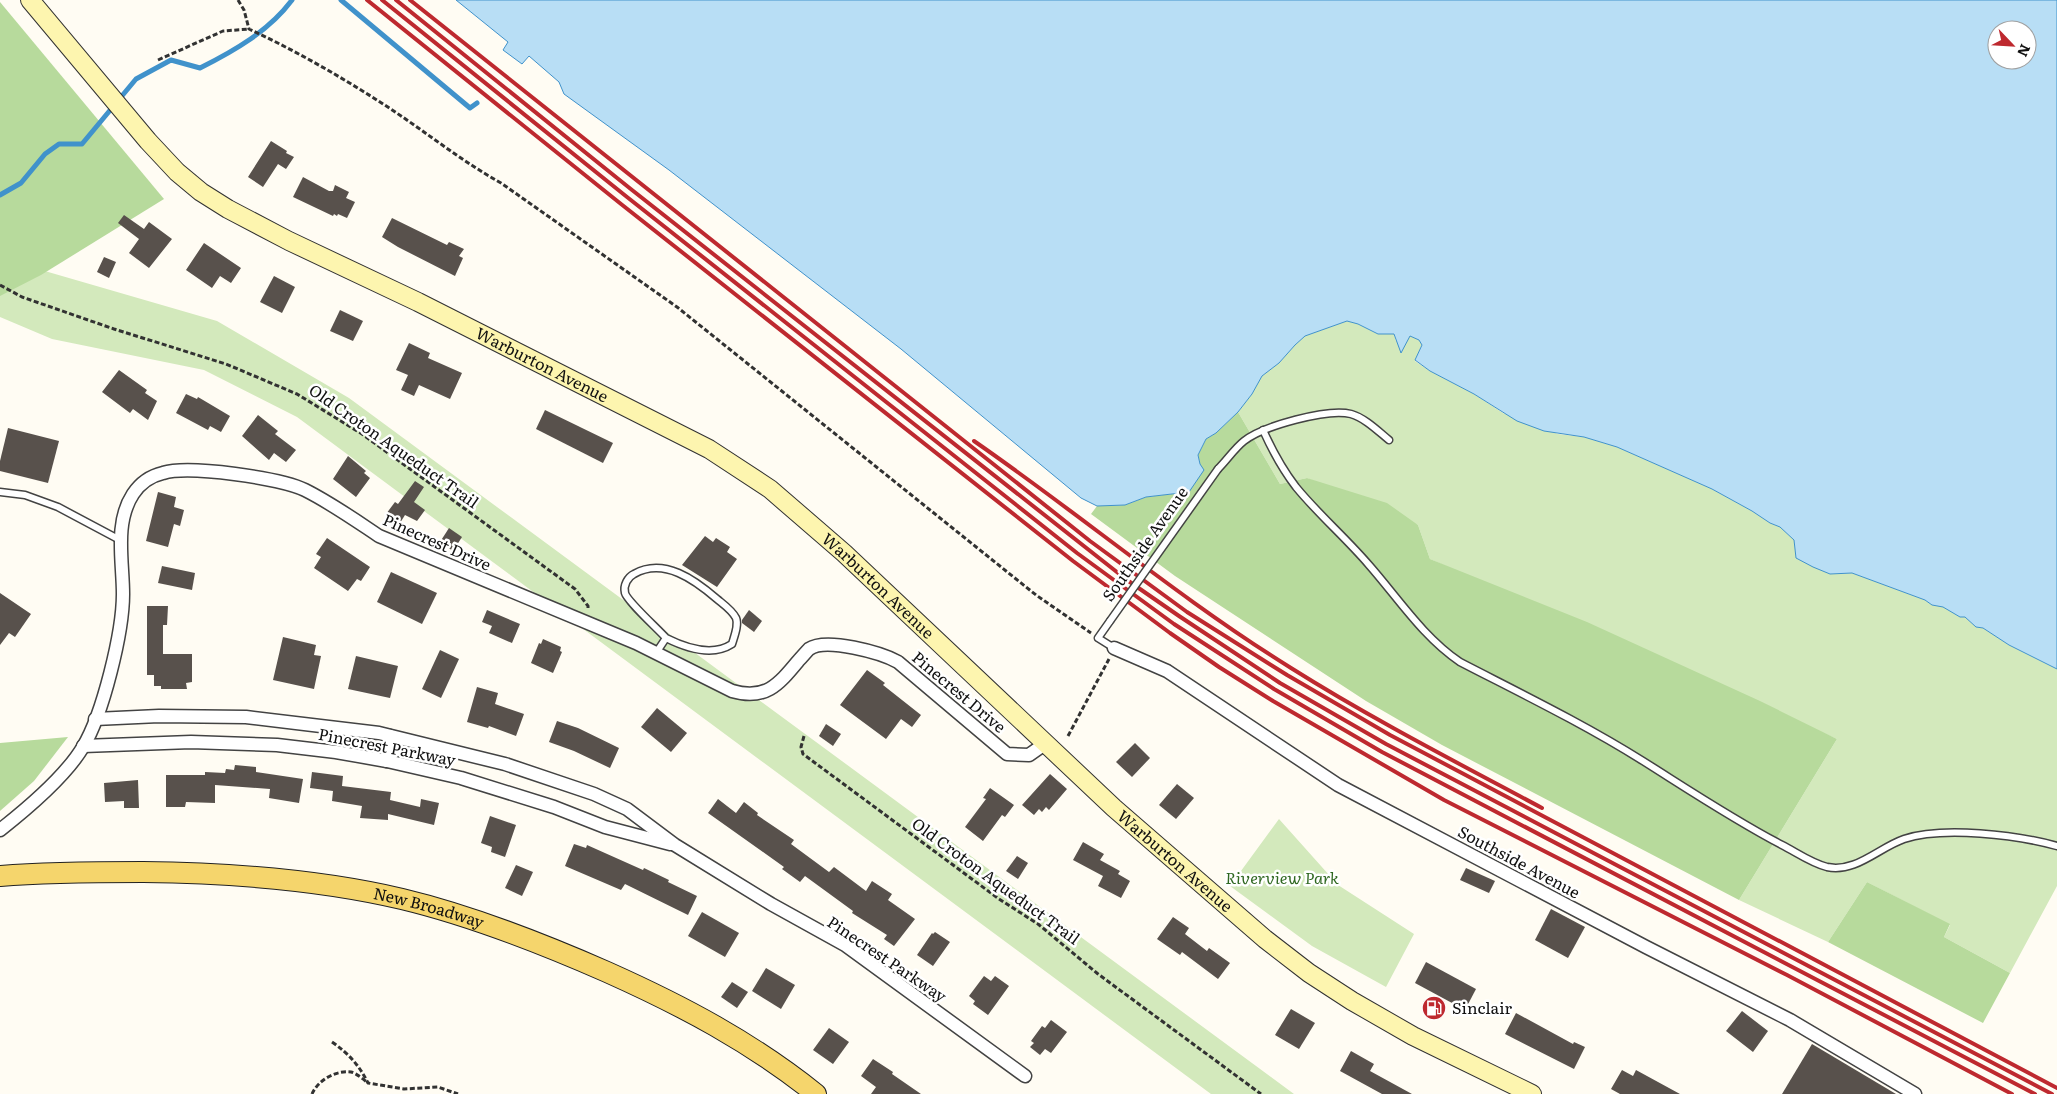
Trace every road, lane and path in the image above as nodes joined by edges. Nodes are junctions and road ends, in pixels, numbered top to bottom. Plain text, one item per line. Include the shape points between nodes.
1 (30, 0) edge
2 (238, 0) edge
3 (249, 29) junction
4 (158, 60) dead end
5 (0, 284) edge
6 (1264, 430) junction
7 (1389, 440) dead end
8 (0, 492) edge
9 (120, 540) junction
10 (598, 628) junction
11 (666, 638) junction
12 (1098, 638) junction
13 (1114, 648) joint
14 (656, 653) junction
15 (1103, 670) dead end
16 (95, 719) junction
17 (390, 736) junction
18 (804, 736) dead end
19 (1068, 736) dead end
20 (1046, 743) junction
21 (83, 746) junction
22 (386, 761) junction
23 (0, 830) edge
24 (675, 845) junction
25 (2057, 846) edge
26 (0, 876) edge
27 (332, 1042) dead end
28 (1025, 1076) dead end
29 (368, 1083) junction
30 (312, 1094) edge
31 (458, 1094) edge
32 (816, 1094) edge
33 (1261, 1094) edge
34 (1532, 1094) edge
35 (1916, 1094) edge

1 - 20 street, Warburton Avenue via 167,161 201,192 288,241 418,302 709,449 762,484 844,553
2 - 3 path
3 - 4 path via 223,31
3 - 12 path via 303,55 380,102 472,167 501,182 677,307 1036,595
5 - 10 path, Old Croton Aqueduct Trail via 22,297 114,330 226,364 297,394 362,434 575,589 588,606
6 - 7 lane, Southside Avenue via 1313,416 1351,414
6 - 12 lane, Southside Avenue, bridge via 1244,441 1218,469
6 - 25 lane via 1295,486 1368,563 1444,651 1585,726 1720,811 1796,853 1836,867 1856,864 1905,839 1926,835 1986,834
8 - 9 lane via 58,507
9 - 10 street, Pinecrest Drive via 132,494 144,480 158,474 196,470 273,481 303,489 379,536
9 - 16 street, Pinecrest Drive via 123,603 117,641
10 - 14 street, Pinecrest Drive
11 - 11 lane via 625,594 629,576 641,570 660,568 674,571 703,587 736,618 732,644 723,650 696,649
11 - 14 lane
12 - 13 lane
13 - 35 street, Southside Avenue via 1167,671 1338,785 1790,1020
14 - 20 street, Pinecrest Drive via 745,695 766,692 779,683 810,649 839,645 889,657 909,669 1007,754 1029,755
15 - 19 path
16 - 17 street, Pinecrest Parkway via 246,717
16 - 21 street, Pinecrest Drive
17 - 22 street
17 - 24 street, Pinecrest Parkway via 505,764 594,794 627,809
18 - 33 path, Old Croton Aqueduct Trail via 803,754 999,899 1038,924 1098,974
20 - 34 street, Warburton Avenue via 1114,808 1309,973 1413,1036
21 - 22 street, Pinecrest Parkway via 190,742 276,745
21 - 23 street, Pinecrest Drive via 59,776
22 - 24 street, Pinecrest Parkway via 461,778 554,807 605,827
24 - 28 street, Pinecrest Parkway via 844,945
26 - 32 main road, New Broadway via 82,872 240,875 308,882 403,899 506,931 643,988 727,1032
27 - 29 path via 360,1066
29 - 30 path via 352,1072 334,1073 315,1086
29 - 31 path via 404,1089 438,1087

